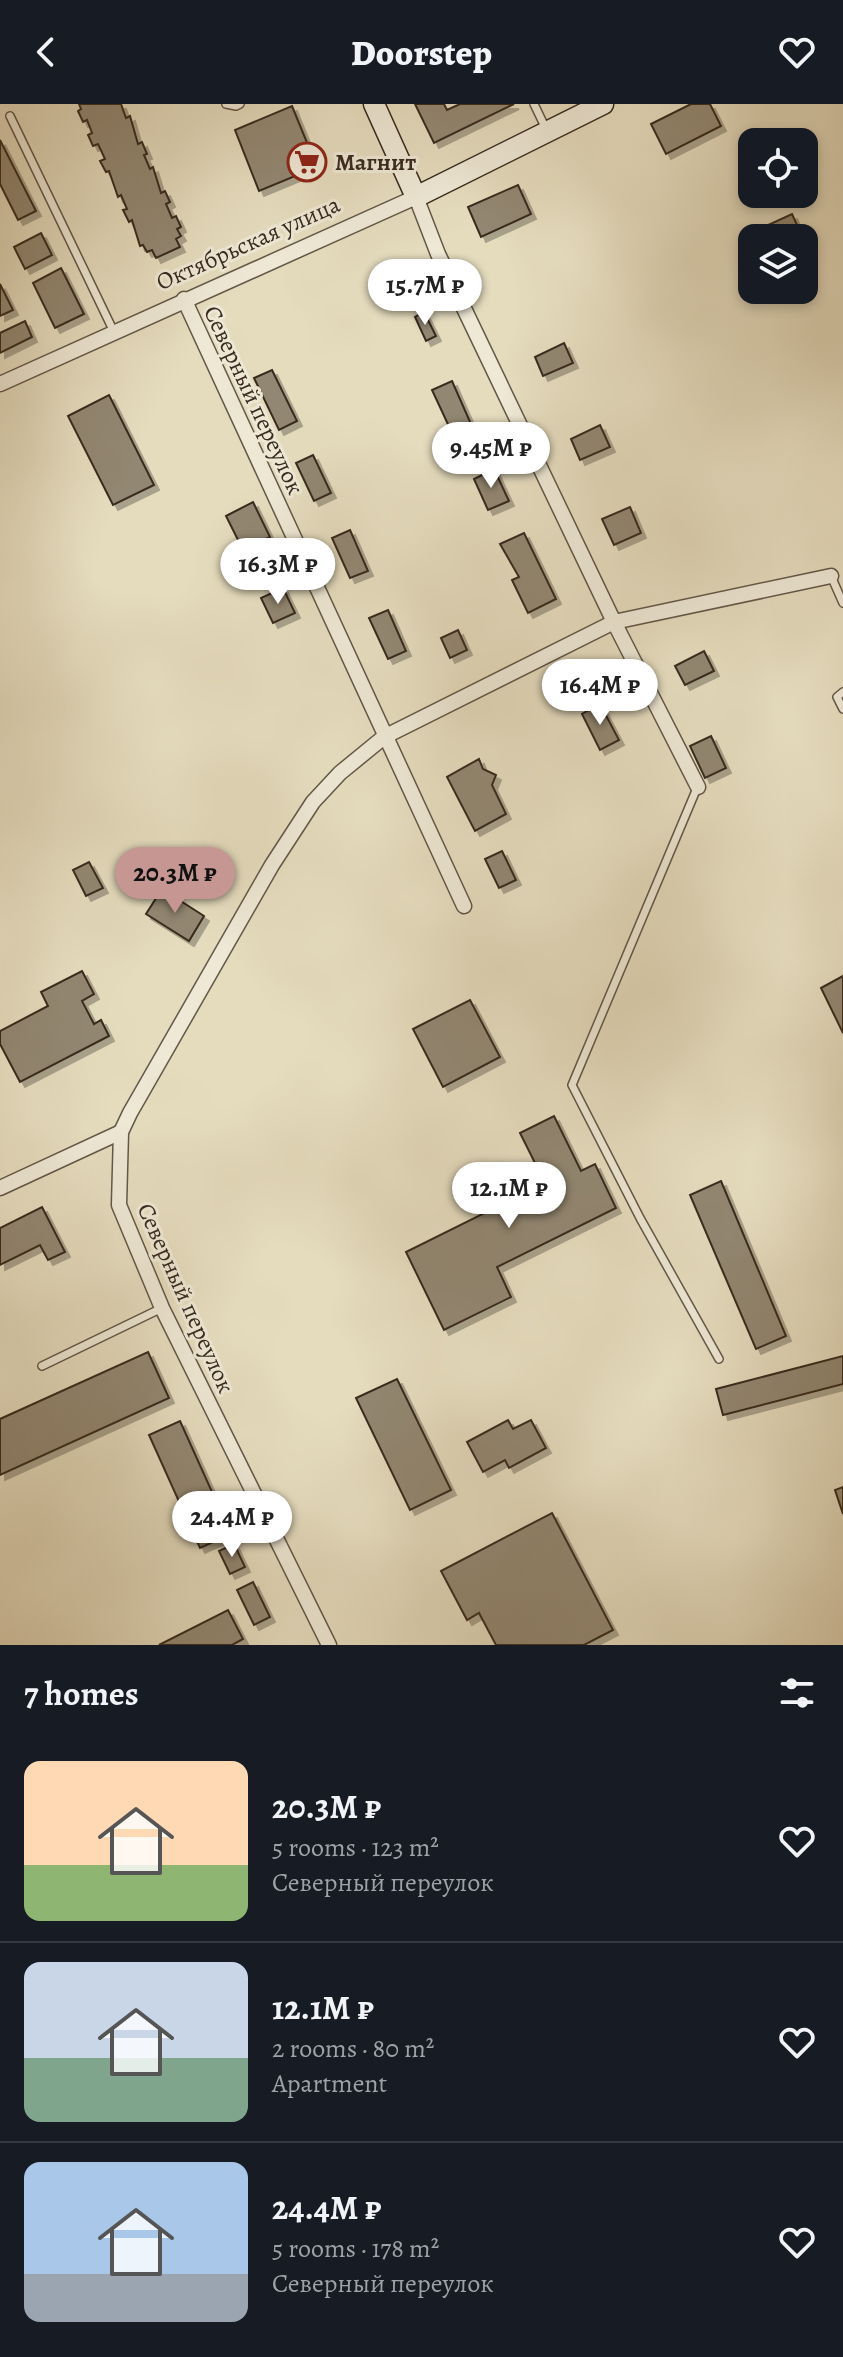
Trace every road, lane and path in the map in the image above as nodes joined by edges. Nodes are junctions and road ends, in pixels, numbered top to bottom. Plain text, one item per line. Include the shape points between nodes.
1 (226, 104) edge
2 (240, 104) edge
3 (374, 104) edge
4 (534, 104) edge
5 (603, 104) edge
6 (10, 116) dead end
7 (548, 131) junction
8 (416, 197) junction
9 (184, 299) junction
10 (114, 332) junction
11 (0, 384) edge
12 (831, 576) joint
13 (843, 603) edge
14 (614, 622) junction
15 (843, 692) edge
16 (843, 709) edge
17 (384, 737) junction
18 (698, 787) joint
19 (464, 906) dead end
20 (121, 1132) junction
21 (0, 1188) edge
22 (162, 1308) junction
23 (719, 1359) dead end
24 (42, 1366) dead end
25 (328, 1645) edge

1 - 2 lane
3 - 8 main road
4 - 7 lane
5 - 7 main road, Октябрьская улица
6 - 10 lane
7 - 8 main road, Октябрьская улица
8 - 9 street, Октябрьская улица
8 - 14 street via 438,254
9 - 10 street, Октябрьская улица
9 - 17 street, Северный переулок
10 - 11 street, Октябрьская улица
12 - 13 lane
12 - 14 street
14 - 17 street
14 - 18 street
15 - 16 lane via 837,697
17 - 19 street, Северный переулок
17 - 20 street, Северный переулок via 313,802
18 - 23 lane via 572,1085
20 - 21 street
20 - 22 street, Северный переулок via 119,1205
22 - 24 lane
22 - 25 street, Северный переулок

